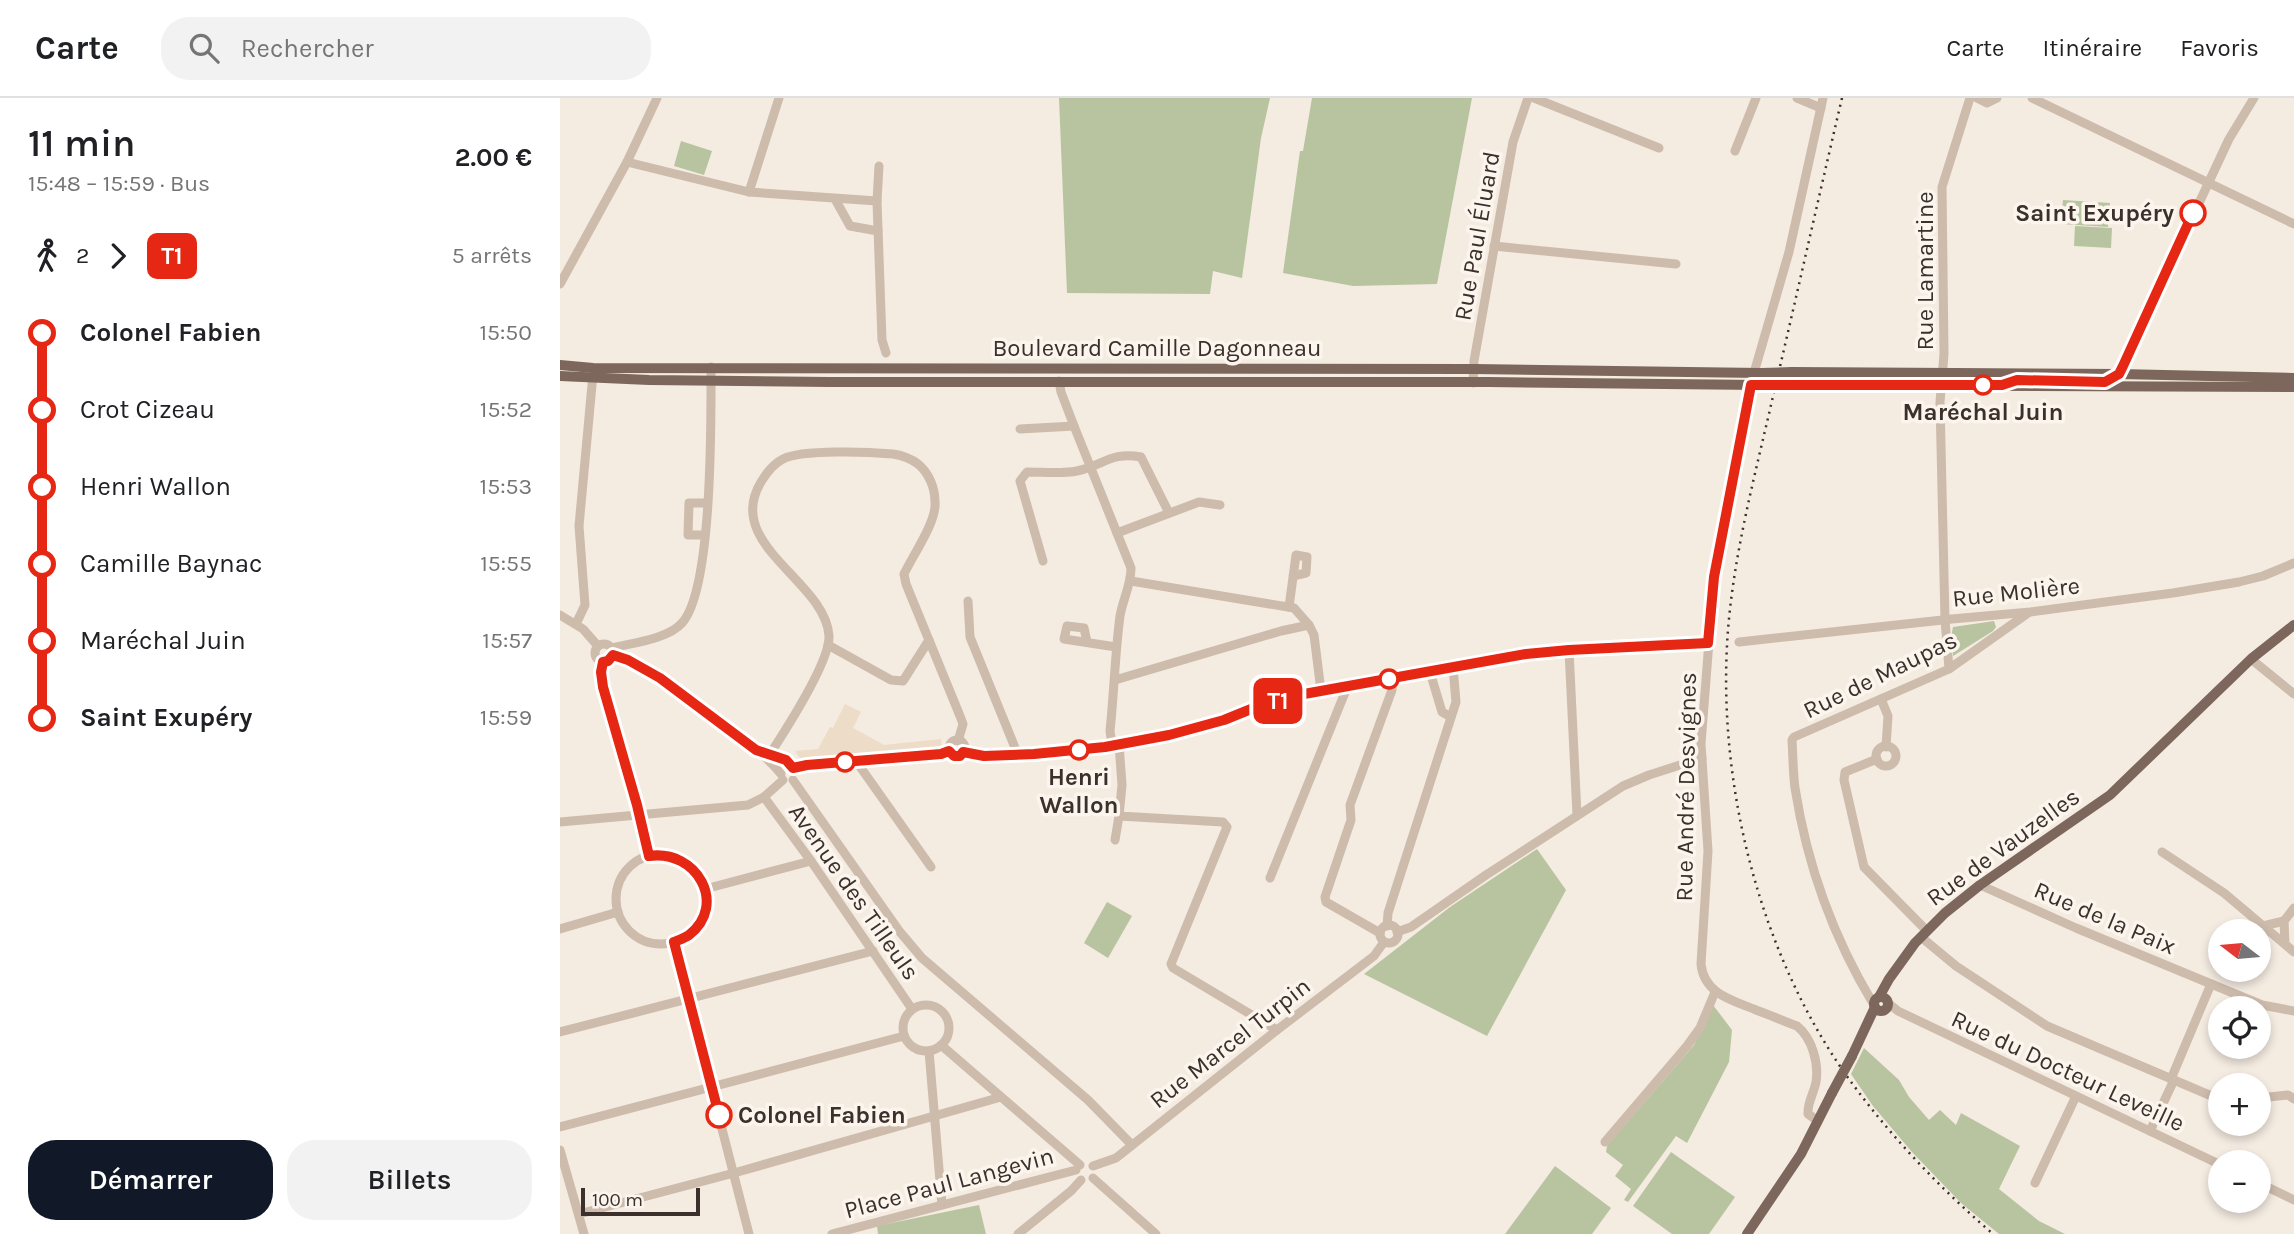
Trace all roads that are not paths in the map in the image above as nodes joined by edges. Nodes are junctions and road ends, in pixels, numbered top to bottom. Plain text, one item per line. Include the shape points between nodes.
1 (657, 98) edge
2 (779, 98) edge
3 (1528, 98) edge
4 (1534, 98) edge
5 (1756, 98) edge
6 (1797, 98) edge
7 (1970, 98) edge
8 (1997, 98) edge
9 (2032, 98) edge
10 (2254, 98) edge
11 (1979, 100) edge
12 (1822, 103) edge
13 (1965, 119) junction
14 (1659, 148) dead end
15 (1735, 150) dead end
16 (627, 162) junction
17 (879, 166) dead end
18 (2208, 183) junction
19 (749, 192) junction
20 (835, 199) junction
21 (877, 201) junction
22 (2294, 223) edge
23 (878, 232) junction
24 (1494, 246) junction
25 (1675, 264) dead end
26 (560, 284) edge
27 (886, 353) dead end
28 (560, 365) edge
29 (711, 367) junction
30 (1474, 369) junction
31 (593, 374) junction
32 (560, 376) edge
33 (1791, 378) junction
34 (2294, 378) edge
35 (1757, 379) junction
36 (1942, 379) junction
37 (2000, 379) junction
38 (2122, 380) junction
39 (711, 381) junction
40 (1059, 381) junction
41 (1473, 383) junction
42 (2294, 387) edge
43 (1074, 426) junction
44 (1020, 429) dead end
45 (1090, 466) junction
46 (707, 503) junction
47 (1220, 505) dead end
48 (1169, 513) junction
49 (1117, 533) junction
50 (705, 535) junction
51 (1043, 561) dead end
52 (2294, 563) edge
53 (1293, 576) dead end
54 (1131, 581) junction
55 (968, 601) dead end
56 (1289, 607) junction
57 (2030, 612) junction
58 (560, 615) edge
59 (1996, 616) junction
60 (1945, 620) junction
61 (576, 624) junction
62 (1309, 625) junction
63 (2294, 625) edge
64 (2000, 634) junction
65 (929, 640) junction
66 (1087, 642) dead end
67 (1739, 642) dead end
68 (1708, 643) junction
69 (629, 644) junction
70 (828, 645) junction
71 (598, 646) junction
72 (1116, 647) junction
73 (1569, 650) junction
74 (612, 652) junction
75 (2251, 659) junction
76 (628, 660) junction
77 (603, 662) junction
78 (1453, 667) junction
79 (1949, 669) junction
80 (1430, 672) junction
81 (1392, 679) junction
82 (1115, 680) junction
83 (1348, 685) junction
84 (1321, 691) junction
85 (2294, 694) edge
86 (1881, 699) junction
87 (1451, 717) junction
88 (782, 736) junction
89 (958, 741) junction
90 (1115, 745) junction
91 (1885, 747) junction
92 (756, 750) junction
93 (949, 751) junction
94 (963, 752) junction
95 (770, 754) junction
96 (1018, 755) junction
97 (1702, 758) junction
98 (1877, 759) junction
99 (856, 761) junction
100 (790, 765) junction
101 (786, 778) junction
102 (764, 797) junction
103 (640, 815) junction
104 (1577, 815) junction
105 (1119, 816) junction
106 (560, 822) edge
107 (1115, 840) dead end
108 (2162, 852) dead end
109 (649, 856) junction
110 (811, 861) junction
111 (931, 867) dead end
112 (1270, 878) dead end
113 (1980, 885) junction
114 (705, 889) junction
115 (2294, 908) edge
116 (618, 912) junction
117 (2255, 919) edge
118 (2284, 921) junction
119 (2272, 924) edge
120 (560, 929) edge
121 (1397, 932) junction
122 (1384, 933) junction
123 (2272, 933) edge
124 (1924, 934) junction
125 (674, 942) junction
126 (2285, 944) junction
127 (873, 951) junction
128 (2294, 952) edge
129 (2211, 984) junction
130 (1715, 992) junction
131 (688, 999) junction
132 (1879, 1002) junction
133 (912, 1009) junction
134 (2294, 1011) edge
135 (1277, 1030) junction
136 (560, 1032) edge
137 (904, 1036) junction
138 (941, 1045) junction
139 (929, 1051) junction
140 (2172, 1079) junction
141 (712, 1085) junction
142 (2208, 1095) edge
143 (2076, 1096) junction
144 (1001, 1097) junction
145 (2271, 1097) edge
146 (2294, 1098) edge
147 (935, 1116) junction
148 (1818, 1121) junction
149 (560, 1127) edge
150 (2150, 1131) junction
151 (1605, 1142) dead end
152 (1132, 1145) junction
153 (560, 1150) edge
154 (2208, 1159) edge
155 (1093, 1166) junction
156 (1078, 1167) junction
157 (734, 1173) junction
158 (1093, 1178) junction
159 (1081, 1180) junction
160 (2035, 1183) dead end
161 (2271, 1188) edge
162 (2294, 1199) edge
163 (942, 1205) junction
164 (579, 1214) junction
165 (584, 1234) edge
166 (749, 1234) edge
167 (832, 1234) edge
168 (1018, 1234) edge
169 (1156, 1234) edge
170 (1747, 1234) edge

1 - 16 street
2 - 19 street
3 - 24 street, Rue Paul Éluard via 1513,142
4 - 14 street
5 - 15 street
6 - 12 street
7 - 13 street, Rue Lamartine
8 - 11 street via 1989,103
9 - 18 street
10 - 18 street
11 - 13 street, Rue Lamartine
12 - 35 street, Rue André Desvignes
13 - 36 street, Rue Lamartine via 1942,187
16 - 19 street
16 - 26 street
17 - 21 street
18 - 22 street
18 - 38 street
19 - 20 street
20 - 21 street
20 - 23 street via 850,226
21 - 23 street
23 - 27 street
24 - 25 street
24 - 30 street, Rue Paul Éluard
28 - 31 main road, Boulevard Camille Dagonneau
29 - 30 main road, Boulevard Camille Dagonneau
29 - 31 main road, Boulevard Camille Dagonneau
29 - 39 street
30 - 35 main road, Boulevard Camille Dagonneau
30 - 41 street, Rue Paul Éluard
31 - 32 main road, Boulevard Camille Dagonneau
31 - 39 main road, Boulevard Camille Dagonneau
31 - 61 street via 579,526 585,605
33 - 35 main road, bridge
33 - 36 main road via 1844,384
33 - 36 main road via 1818,372
34 - 38 main road
35 - 41 main road, Boulevard Camille Dagonneau
35 - 68 street, Rue André Desvignes via 1714,577
36 - 37 main road
36 - 60 street, Rue Lamartine
37 - 38 main road
37 - 38 main road via 2111,387
38 - 42 main road
39 - 40 main road, Boulevard Camille Dagonneau
39 - 46 street
40 - 41 main road, Boulevard Camille Dagonneau
40 - 43 street
43 - 44 street
43 - 45 street
45 - 48 street via 1111,457 1141,457
45 - 49 street
45 - 51 street via 1077,471 1027,472 1020,481
46 - 50 street
46 - 50 street via 689,503 688,535
47 - 48 street via 1199,502
48 - 49 street
49 - 54 street via 1131,568
50 - 69 street via 696,594 682,624 658,637
52 - 57 street, Rue Molière via 2239,582
53 - 56 street
54 - 56 street
54 - 72 street
55 - 96 street via 970,637
56 - 62 street
57 - 59 street, Rue Molière
57 - 64 street, Rue de Maupas
58 - 61 street
59 - 60 street, Rue Molière
59 - 64 street
60 - 67 street, Rue Molière
60 - 79 street, Rue Lamartine
61 - 71 street
62 - 82 street
62 - 84 street
63 - 75 main road, Rue de Vauzelles
64 - 79 street, Rue de Maupas
65 - 70 street via 903,681 891,680
65 - 70 street via 904,574 936,504 926,473 896,454 807,452 772,466 760,484 754,518 758,535 822,612
65 - 89 street via 963,724
66 - 72 street
68 - 73 street
68 - 97 street, Rue André Desvignes
69 - 74 street
69 - 76 street
70 - 88 street
71 - 74 street via 606,644
71 - 77 street via 596,657
72 - 82 street
73 - 78 street
73 - 104 street
74 - 76 street
74 - 77 street
75 - 85 street
75 - 113 main road, Rue de Vauzelles via 2110,795
76 - 92 street via 669,684
77 - 103 street via 603,687
78 - 80 street
78 - 87 street
79 - 86 street, Rue de Maupas
80 - 81 street
80 - 87 street via 1442,712
81 - 83 street
81 - 122 street via 1325,897 1326,902
82 - 90 street via 1111,731
83 - 84 street
83 - 112 street
84 - 90 street via 1169,735
86 - 91 street via 1888,716
86 - 132 street, Rue de Maupas via 1792,740 1795,788 1815,877 1846,955
87 - 122 street
88 - 95 street
88 - 100 street
89 - 93 street via 950,744
89 - 94 street via 964,745
90 - 96 street
90 - 105 street via 1122,785
91 - 98 street via 1878,751
91 - 98 street via 1895,754 1893,763 1884,766
92 - 95 street
92 - 101 street
93 - 94 street via 954,756
93 - 99 street
94 - 96 street
95 - 100 street
97 - 104 street via 1623,786
97 - 130 street, Rue André Desvignes via 1708,851 1700,964 1705,981
98 - 124 street via 1845,772 1844,780 1864,867
99 - 100 street
99 - 111 street
100 - 101 street via 783,768
101 - 102 street
101 - 152 street via 922,958 1088,1100
102 - 103 street via 748,805
102 - 110 street, Avenue des Tilleuls
103 - 106 street
103 - 109 street
104 - 121 street
105 - 107 street
105 - 135 street via 1223,822 1227,827 1171,964
108 - 117 street
109 - 114 street via 683,860
109 - 116 street via 631,867 619,884
110 - 114 street
110 - 127 street, Avenue des Tilleuls
113 - 124 main road, Rue de Vauzelles
113 - 129 street, Rue de la Paix
114 - 125 street via 706,904 697,926
115 - 118 street
116 - 120 street
116 - 125 street via 635,936 649,943
118 - 119 street
118 - 126 street
121 - 122 street via 1395,928
121 - 122 street, Rue Marcel Turpin via 1394,942
122 - 135 street, Rue Marcel Turpin via 1374,956
123 - 126 street
124 - 132 main road, Rue de Vauzelles
124 - 140 street via 1956,966 2047,1026
125 - 131 street
126 - 128 street
127 - 131 street
127 - 133 street, Avenue des Tilleuls
129 - 134 street, Rue de la Paix via 2262,1005
129 - 140 street
130 - 148 street via 1803,1031 1817,1069 1808,1114
130 - 151 street via 1687,1046
131 - 136 street
131 - 141 street
132 - 143 street, Rue du Docteur Leveille
132 - 148 main road, Rue de Vauzelles, bridge
133 - 137 street via 904,1021
133 - 138 street via 935,1006 946,1017 949,1032
135 - 152 street, Rue Marcel Turpin
137 - 139 street via 914,1048
137 - 141 street
138 - 139 street
138 - 144 street
139 - 147 street
140 - 142 street
140 - 150 street
141 - 149 street
141 - 157 street
143 - 150 street, Rue du Docteur Leveille
143 - 160 street
144 - 147 street
144 - 156 street
145 - 146 street
147 - 157 street
147 - 163 street
148 - 170 main road, Rue de Vauzelles
150 - 154 street, Rue du Docteur Leveille
152 - 155 street, Rue Marcel Turpin via 1116,1158
153 - 164 street
155 - 156 street
155 - 158 street
156 - 159 street
156 - 163 street, Place Paul Langevin
157 - 164 street
157 - 166 street
158 - 159 street
158 - 169 street
159 - 168 street
161 - 162 street
163 - 167 street, Place Paul Langevin
164 - 165 street

